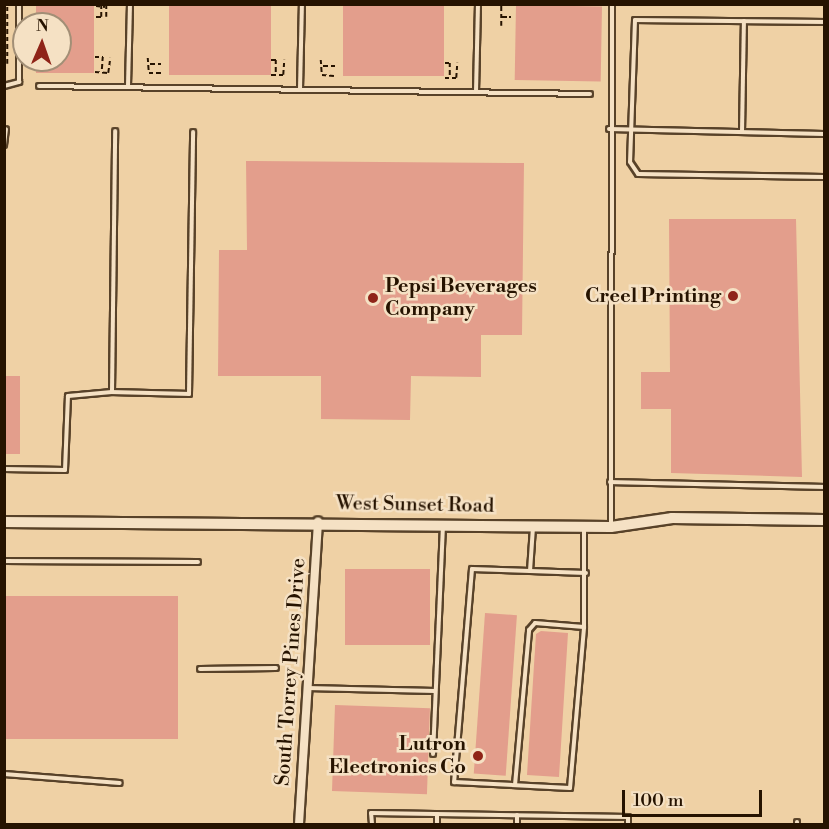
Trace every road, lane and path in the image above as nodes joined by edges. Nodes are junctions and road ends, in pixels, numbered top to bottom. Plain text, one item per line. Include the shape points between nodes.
1 (7, 4) edge
2 (19, 4) edge
3 (130, 4) edge
4 (302, 4) edge
5 (478, 4) edge
6 (501, 4) edge
7 (612, 4) edge
8 (96, 6) dead end
9 (101, 6) junction
10 (106, 6) edge
11 (96, 17) dead end
12 (106, 17) dead end
13 (501, 17) junction
14 (512, 17) dead end
15 (744, 21) junction
16 (825, 22) edge
17 (501, 26) dead end
18 (95, 57) dead end
19 (110, 58) dead end
20 (148, 58) dead end
21 (271, 60) dead end
22 (284, 60) dead end
23 (321, 60) dead end
24 (445, 63) dead end
25 (457, 63) dead end
26 (7, 64) dead end
27 (149, 64) junction
28 (161, 64) dead end
29 (322, 66) junction
30 (335, 66) dead end
31 (95, 72) dead end
32 (102, 72) junction
33 (161, 73) dead end
34 (271, 75) dead end
35 (276, 75) junction
36 (334, 76) dead end
37 (445, 78) dead end
38 (450, 78) junction
39 (4, 86) edge
40 (39, 86) dead end
41 (128, 86) junction
42 (300, 89) junction
43 (476, 92) junction
44 (590, 94) dead end
45 (6, 129) dead end
46 (609, 129) junction
47 (630, 129) junction
48 (115, 130) dead end
49 (193, 132) dead end
50 (742, 132) junction
51 (825, 134) edge
52 (4, 146) edge
53 (825, 177) edge
54 (112, 392) junction
55 (4, 469) edge
56 (610, 482) junction
57 (825, 487) edge
58 (825, 520) edge
59 (4, 522) edge
60 (318, 522) junction
61 (444, 524) junction
62 (533, 525) junction
63 (584, 526) junction
64 (611, 527) junction
65 (4, 561) edge
66 (198, 562) dead end
67 (530, 571) junction
68 (586, 573) junction
69 (584, 627) junction
70 (276, 668) dead end
71 (200, 669) dead end
72 (306, 688) junction
73 (435, 691) junction
74 (433, 754) dead end
75 (4, 774) edge
76 (120, 783) dead end
77 (515, 785) junction
78 (437, 814) junction
79 (517, 815) junction
80 (299, 825) edge
81 (372, 825) edge
82 (437, 825) edge
83 (517, 825) edge
84 (628, 825) edge

1 - 26 path
2 - 39 lane via 19,82
3 - 41 lane
4 - 42 lane
5 - 43 lane
6 - 13 path
7 - 46 lane
8 - 9 path
9 - 10 path
9 - 11 path via 100,17
10 - 12 path
13 - 14 path
13 - 17 path
15 - 16 lane
15 - 47 lane via 635,20
15 - 50 lane
18 - 32 path via 103,57
19 - 32 path via 108,73
20 - 27 path
21 - 35 path via 276,60
22 - 35 path via 283,75
23 - 29 path
24 - 38 path via 450,63
25 - 38 path via 456,78
27 - 28 path
27 - 33 path via 149,73
29 - 30 path
29 - 36 path via 322,75
31 - 32 path
34 - 35 path
37 - 38 path
40 - 41 lane
41 - 42 lane
42 - 43 lane
43 - 44 lane
45 - 52 lane
46 - 47 lane
46 - 56 lane
47 - 50 lane
47 - 53 lane via 630,162 638,174
48 - 54 lane
49 - 54 lane via 189,394
50 - 51 lane
54 - 55 lane via 68,396 65,470
56 - 57 lane
56 - 64 lane
58 - 64 main road, West Sunset Road via 672,518
59 - 60 main road, West Sunset Road
60 - 61 main road, West Sunset Road
60 - 72 street, South Torrey Pines Drive
61 - 62 main road, West Sunset Road
61 - 73 lane
62 - 63 main road, West Sunset Road
62 - 67 lane
63 - 64 main road, West Sunset Road
63 - 68 lane
65 - 66 lane
67 - 68 lane
67 - 77 lane via 472,569 454,782
68 - 69 lane
69 - 77 lane via 535,624 529,630
69 - 77 lane via 570,788
70 - 71 lane
72 - 73 lane
72 - 80 street, South Torrey Pines Drive
73 - 74 lane
75 - 76 lane
78 - 79 lane
78 - 81 lane via 371,813
78 - 82 lane
79 - 83 lane
79 - 84 lane via 628,817

